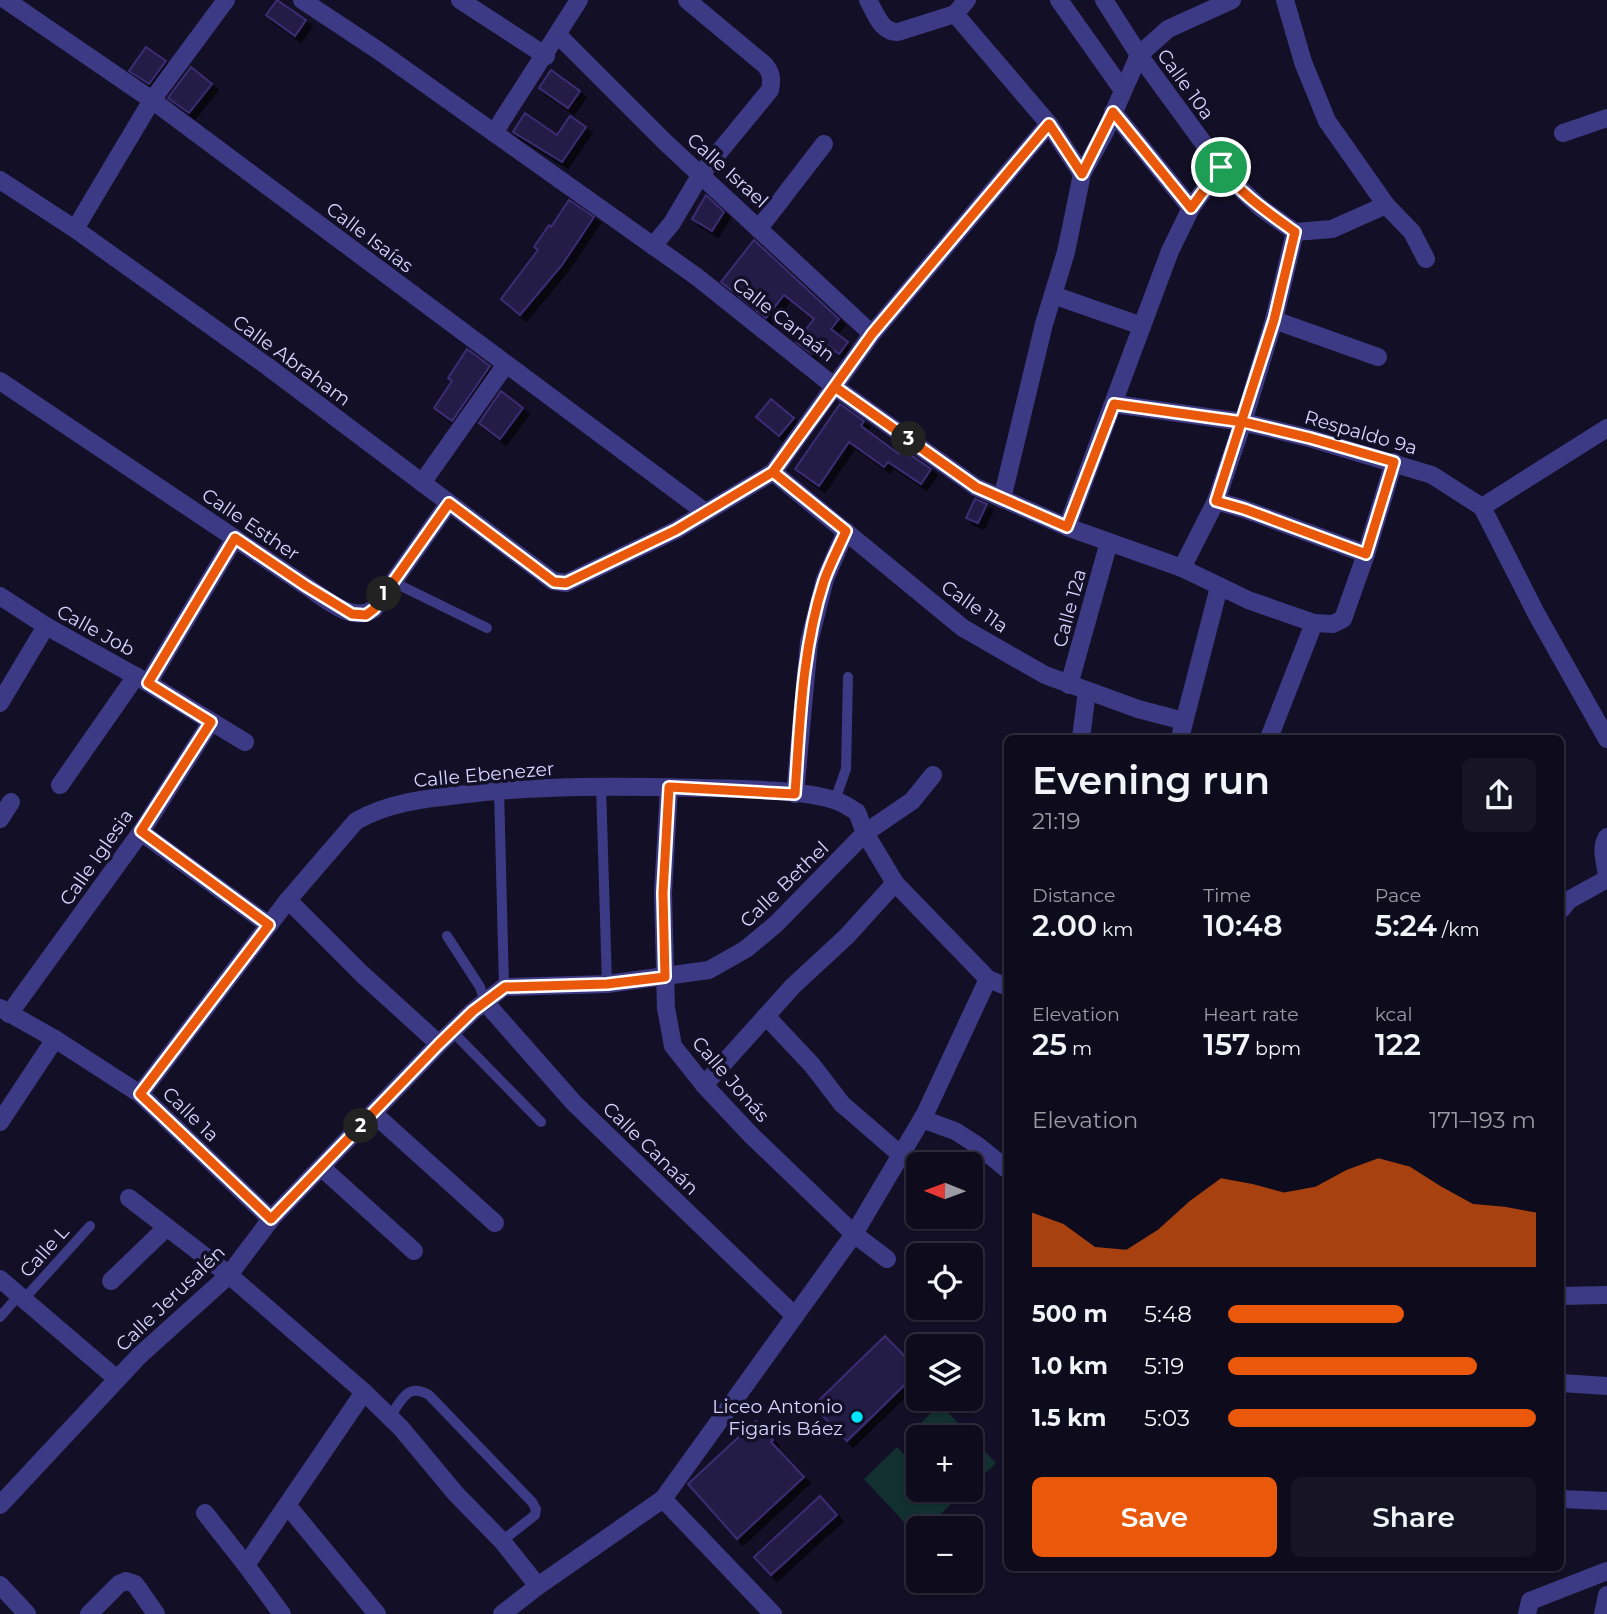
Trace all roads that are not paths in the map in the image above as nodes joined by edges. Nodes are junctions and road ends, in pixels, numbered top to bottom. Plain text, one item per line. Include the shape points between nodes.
1 (6, 0) edge
2 (226, 0) edge
3 (460, 0) edge
4 (579, 0) edge
5 (687, 0) edge
6 (967, 0) edge
7 (1059, 0) edge
8 (1104, 0) edge
9 (1233, 0) edge
10 (1285, 0) edge
11 (304, 1) edge
12 (868, 1) edge
13 (955, 14) junction
14 (558, 35) junction
15 (546, 55) junction
16 (1139, 55) junction
17 (1122, 89) junction
18 (152, 100) junction
19 (1113, 112) junction
20 (1607, 118) edge
21 (1049, 124) junction
22 (494, 133) junction
23 (1563, 133) dead end
24 (824, 144) dead end
25 (1221, 167) junction
26 (701, 174) junction
27 (1082, 174) junction
28 (0, 180) edge
29 (1386, 205) junction
30 (1191, 208) junction
31 (760, 227) junction
32 (75, 229) junction
33 (1295, 232) junction
34 (653, 246) junction
35 (1426, 259) dead end
36 (1053, 295) junction
37 (1274, 320) junction
38 (1143, 326) junction
39 (872, 334) junction
40 (1378, 357) dead end
41 (506, 364) junction
42 (5, 384) edge
43 (835, 387) junction
44 (0, 403) edge
45 (1114, 404) junction
46 (1243, 422) junction
47 (1607, 428) edge
48 (1394, 462) junction
49 (773, 472) junction
50 (422, 483) junction
51 (1002, 499) junction
52 (1216, 501) junction
53 (449, 503) junction
54 (1482, 508) junction
55 (705, 512) junction
56 (1067, 527) junction
57 (846, 531) junction
58 (235, 538) junction
59 (1109, 542) junction
60 (1366, 554) junction
61 (1182, 568) junction
62 (393, 582) junction
63 (1219, 587) junction
64 (0, 596) edge
65 (1314, 623) junction
66 (46, 626) junction
67 (487, 628) dead end
68 (849, 677) dead end
69 (142, 679) junction
70 (1078, 688) junction
71 (0, 703) edge
72 (211, 722) junction
73 (1182, 730) edge
74 (1081, 735) edge
75 (1270, 735) edge
76 (1607, 740) edge
77 (245, 742) dead end
78 (933, 775) dead end
79 (60, 785) dead end
80 (601, 786) junction
81 (669, 787) junction
82 (499, 790) junction
83 (795, 794) junction
84 (835, 800) junction
85 (11, 802) dead end
86 (0, 819) edge
87 (141, 831) junction
88 (865, 833) junction
89 (1607, 836) edge
90 (1607, 877) edge
91 (895, 883) junction
92 (288, 900) junction
93 (1564, 907) edge
94 (269, 925) junction
95 (447, 936) dead end
96 (665, 977) junction
97 (988, 979) junction
98 (607, 984) junction
99 (1004, 985) edge
100 (505, 987) junction
101 (485, 1002) junction
102 (5, 1011) edge
103 (766, 1016) junction
104 (446, 1038) junction
105 (55, 1039) junction
106 (704, 1085) junction
107 (140, 1094) junction
108 (373, 1113) junction
109 (922, 1119) junction
110 (0, 1122) edge
111 (541, 1122) dead end
112 (901, 1155) junction
113 (321, 1167) junction
114 (1004, 1167) edge
115 (129, 1198) dead end
116 (271, 1219) junction
117 (495, 1223) dead end
118 (90, 1226) dead end
119 (167, 1227) junction
120 (854, 1234) junction
121 (414, 1251) dead end
122 (887, 1259) dead end
123 (229, 1275) junction
124 (0, 1279) edge
125 (111, 1281) dead end
126 (1607, 1295) edge
127 (1564, 1296) edge
128 (21, 1297) junction
129 (794, 1316) junction
130 (0, 1317) edge
131 (117, 1379) junction
132 (1564, 1383) edge
133 (1607, 1386) edge
134 (364, 1392) junction
135 (390, 1417) junction
136 (663, 1499) junction
137 (1564, 1499) edge
138 (1607, 1502) edge
139 (0, 1505) edge
140 (287, 1505) junction
141 (205, 1513) dead end
142 (502, 1541) junction
143 (246, 1565) junction
144 (1607, 1571) edge
145 (0, 1585) edge
146 (538, 1586) junction
147 (1607, 1595) edge
148 (1529, 1608) edge
149 (22, 1612) edge
150 (89, 1614) edge
151 (156, 1614) edge
152 (282, 1614) edge
153 (377, 1614) edge
154 (502, 1614) edge
155 (773, 1614) edge
156 (1603, 1614) edge

1 - 18 street, Calle Isaías
2 - 18 street
3 - 15 street
4 - 14 street
5 - 26 street via 765,65 772,79 770,90
6 - 13 street
7 - 17 street
8 - 16 street, Calle 10a
9 - 16 street via 1168,29
10 - 29 street via 1327,121
11 - 22 street, Calle Canaán
12 - 13 street via 890,32
13 - 21 street
14 - 15 street
14 - 26 street, Calle Israel
15 - 22 street
16 - 17 street
16 - 25 street, Calle 10a
17 - 19 street
18 - 32 street
18 - 41 street, Calle Isaías
19 - 27 street
19 - 30 street
20 - 23 street
21 - 27 street
21 - 39 street
22 - 34 street, Calle Canaán
24 - 31 street
25 - 30 street
25 - 33 street, Calle 10a via 1261,208
26 - 31 street, Calle Israel
26 - 34 street via 673,223
27 - 36 street
28 - 32 street, Calle Abraham
29 - 33 street via 1332,229
29 - 35 street via 1412,232
30 - 38 street
31 - 39 street, Calle Israel
32 - 50 street, Calle Abraham
33 - 37 street
34 - 43 street, Calle Canaán
36 - 38 street
36 - 51 street
37 - 40 street
37 - 46 street
38 - 45 street
39 - 43 street
41 - 50 street
41 - 55 street, Calle Isaías
42 - 44 street
42 - 58 street, Calle Esther
43 - 49 street
43 - 51 street, Calle Canaán via 976,487
45 - 46 street, Respaldo 9a
45 - 56 street
46 - 48 street, Respaldo 9a
46 - 52 street
47 - 54 street
48 - 54 street, Respaldo 9a via 1432,475
48 - 60 street
49 - 55 street
49 - 57 street, Calle 11a
50 - 53 street, Calle Abraham
51 - 56 street, Calle Canaán
52 - 60 street
52 - 61 street
53 - 55 street, Calle Abraham via 554,582 566,583
53 - 62 street, Calle Esther
54 - 76 street
56 - 59 street, Calle Canaán
57 - 70 street, Calle 11a via 962,628 1045,675
57 - 83 street via 825,579 808,642
58 - 62 street, Calle Esther via 352,614 366,615 374,609
58 - 69 street
59 - 61 street, Calle Canaán
59 - 70 street, Calle 12a
60 - 65 street via 1343,619 1333,624
61 - 63 street, Calle Canaán
62 - 67 lane
63 - 65 street, Calle Canaán
63 - 73 street
64 - 66 street, Calle Job
65 - 75 street
66 - 69 street, Calle Job
66 - 71 street
68 - 84 lane via 846,769
69 - 72 street, Calle Job
69 - 79 street
70 - 73 street, Calle 11a
70 - 74 street, Calle 12a
72 - 77 street, Calle Job
72 - 87 street, Calle Iglesia
78 - 88 street, Calle Bethel via 912,800
80 - 81 street, Calle Ebenezer
80 - 82 street, Calle Ebenezer
80 - 98 lane
81 - 83 street, Calle Ebenezer
81 - 96 street, Calle Jonás via 663,893
82 - 92 street, Calle Ebenezer via 408,801 370,813 356,821
82 - 100 lane
83 - 84 street, Calle Ebenezer
84 - 88 street via 857,812
85 - 86 street
87 - 94 street
87 - 102 street, Calle Iglesia
88 - 91 street
88 - 96 street, Calle Bethel via 746,949 709,970
89 - 90 street via 1603,856
90 - 93 street
91 - 97 street
91 - 103 street
92 - 94 street, Calle Ebenezer
92 - 104 street via 362,974
94 - 107 street, Calle Ebenezer
95 - 101 lane
96 - 98 street, Calle Bethel
96 - 106 street, Calle Jonás via 673,1046
97 - 99 street
97 - 109 street
98 - 100 street, Calle Bethel
100 - 101 street
101 - 104 street, Calle Jerusalén
101 - 129 street, Calle Canaán via 574,1103
102 - 105 street, Calle 1a
103 - 106 street
103 - 112 street via 842,1104
104 - 108 street, Calle Jerusalén
104 - 111 lane
105 - 107 street, Calle 1a
105 - 110 street
106 - 120 street, Calle Jonás
107 - 116 street, Calle 1a
108 - 113 street, Calle Jerusalén
108 - 117 street
109 - 112 street
109 - 114 street via 955,1131
112 - 120 street
113 - 116 street, Calle Jerusalén
113 - 121 street
115 - 119 street
116 - 123 street, Calle Jerusalén
118 - 128 lane, Calle L
119 - 123 street
119 - 125 street
120 - 122 street, Calle Jonás
120 - 129 street
123 - 131 street, Calle Jerusalén
123 - 134 street
124 - 128 street
126 - 127 street
128 - 130 lane, Calle L
128 - 131 street
129 - 136 street
131 - 139 street, Calle Jerusalén
132 - 133 street
134 - 135 street
134 - 140 street
135 - 142 street
135 - 142 lane via 413,1390 429,1395 532,1502 535,1514
136 - 146 street
136 - 155 street
137 - 138 street
140 - 143 street
140 - 153 street
141 - 143 street
142 - 146 street
143 - 152 street
144 - 148 street
145 - 149 street
146 - 154 street
147 - 156 street
150 - 151 street via 126,1581 135,1584

